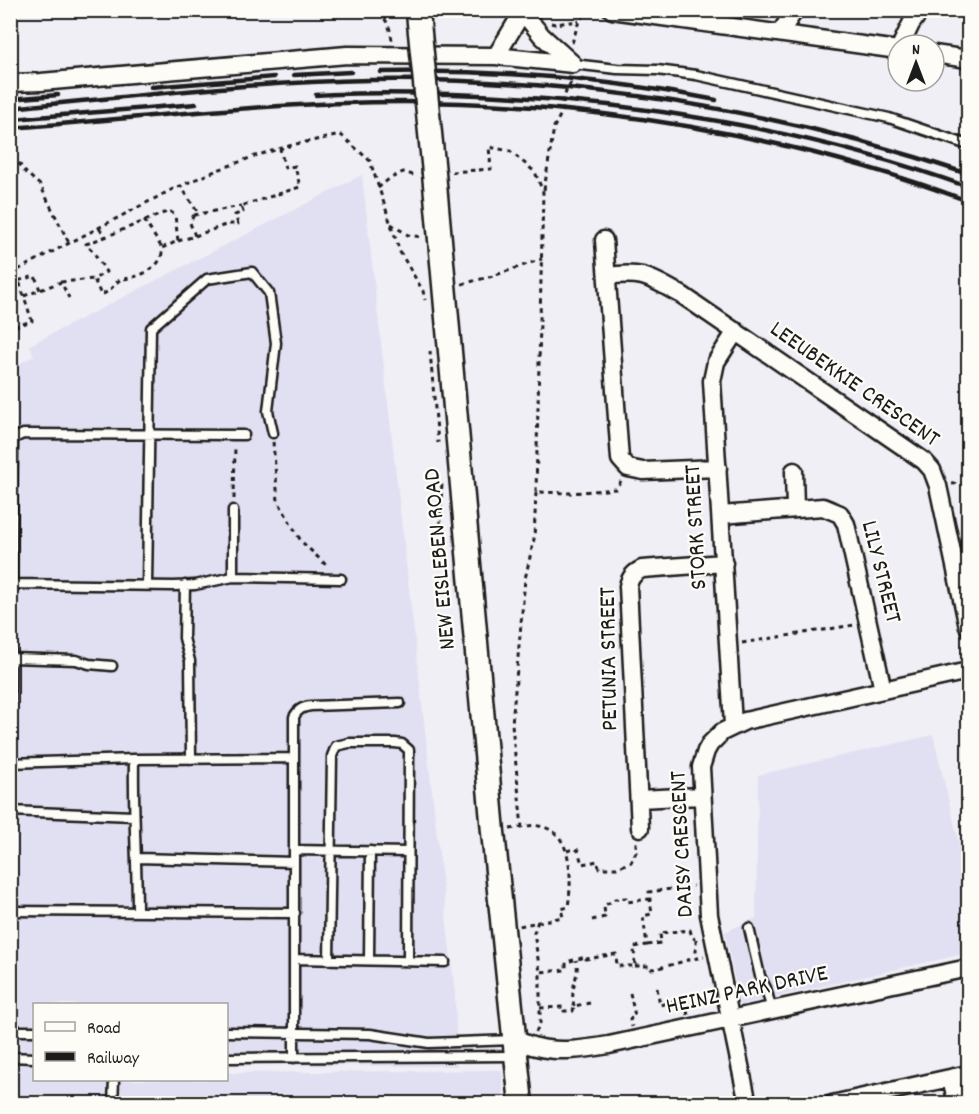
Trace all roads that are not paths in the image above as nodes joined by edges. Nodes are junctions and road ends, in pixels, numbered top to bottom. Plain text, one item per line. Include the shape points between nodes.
1 (612, 10) edge
2 (795, 10) edge
3 (921, 10) edge
4 (417, 12) edge
5 (521, 12) edge
6 (666, 14) edge
7 (780, 33) junction
8 (907, 33) edge
9 (886, 48) edge
10 (496, 56) junction
11 (946, 56) edge
12 (969, 59) edge
13 (573, 64) junction
14 (10, 83) edge
15 (969, 145) edge
16 (604, 240) dead end
17 (607, 276) junction
18 (736, 331) junction
19 (273, 433) road end
20 (15, 434) edge
21 (149, 434) junction
22 (239, 435) road end
23 (718, 468) junction
24 (794, 471) dead end
25 (795, 509) junction
26 (233, 510) road end
27 (721, 515) junction
28 (724, 563) junction
29 (963, 572) edge
30 (233, 578) junction
31 (340, 579) road end
32 (11, 584) edge
33 (147, 585) junction
34 (185, 585) junction
35 (969, 627) edge
36 (11, 658) edge
37 (112, 666) dead end
38 (969, 671) edge
39 (883, 690) junction
40 (400, 703) dead end
41 (733, 725) junction
42 (11, 728) edge
43 (10, 735) edge
44 (135, 759) junction
45 (191, 759) junction
46 (293, 759) junction
47 (10, 763) edge
48 (701, 796) junction
49 (639, 799) junction
50 (10, 811) edge
51 (133, 816) junction
52 (640, 828) road end
53 (294, 850) junction
54 (330, 850) junction
55 (370, 851) junction
56 (408, 852) junction
57 (137, 858) junction
58 (294, 862) junction
59 (10, 911) edge
60 (136, 912) junction
61 (295, 913) junction
62 (749, 928) dead end
63 (295, 959) junction
64 (329, 960) junction
65 (369, 960) junction
66 (408, 961) junction
67 (445, 962) dead end
68 (969, 968) edge
69 (772, 1011) junction
70 (729, 1020) junction
71 (10, 1031) edge
72 (33, 1031) edge
73 (228, 1032) edge
74 (294, 1032) junction
75 (405, 1040) junction
76 (523, 1046) junction
77 (403, 1056) junction
78 (10, 1057) edge
79 (33, 1058) edge
80 (228, 1058) edge
81 (294, 1058) junction
82 (969, 1074) edge
83 (951, 1078) junction
84 (114, 1081) edge
85 (854, 1101) edge
86 (113, 1104) edge
87 (520, 1104) edge
88 (748, 1104) edge
89 (832, 1104) edge
90 (957, 1104) edge

1 - 6 street
2 - 7 street
3 - 8 street
4 - 76 main road, NEW EISLEBEN ROAD, bridge via 502,927
5 - 10 street
5 - 13 street
6 - 7 street
7 - 9 street
10 - 13 street
10 - 14 street via 339,55
11 - 12 street
13 - 15 lane via 696,75 889,118
16 - 17 street
17 - 18 street, LEEUBEKKIE CRESCENT via 644,275
17 - 23 street via 618,454 622,464 643,471
18 - 23 street, STORK STREET via 712,373
18 - 29 street, LEEUBEKKIE CRESCENT via 924,461 938,486
19 - 21 lane via 268,411 276,343 269,293 252,272 207,279 151,328
20 - 21 lane
20 - 32 lane
21 - 22 lane
21 - 33 lane
23 - 27 street, STORK STREET
24 - 25 street
25 - 27 street, LILY STREET
25 - 39 street, LILY STREET via 823,507 844,519
26 - 30 lane
27 - 28 street, STORK STREET
28 - 41 street, STORK STREET
28 - 49 street, PETUNIA STREET via 642,569 630,579
29 - 35 street, LEEUBEKKIE CRESCENT
30 - 31 lane
30 - 34 lane
32 - 33 lane
32 - 36 lane
33 - 34 lane
34 - 45 lane
36 - 37 lane via 76,660
36 - 42 lane
38 - 39 street, DAISY CRESCENT
39 - 41 street, DAISY CRESCENT
40 - 46 lane via 302,708 294,717
41 - 48 street, DAISY CRESCENT via 706,751 701,767
42 - 43 lane
44 - 45 lane
44 - 47 lane
44 - 51 lane
45 - 46 lane
46 - 53 lane
48 - 49 street
48 - 70 street, DAISY CRESCENT via 709,915
49 - 52 street, PETUNIA STREET
50 - 51 lane
51 - 57 lane
53 - 54 lane
53 - 58 lane
54 - 55 lane
54 - 56 lane via 333,749 342,743 384,743 402,744 409,750
54 - 64 lane
55 - 56 lane
55 - 65 lane
56 - 66 lane
57 - 58 lane
57 - 60 lane
58 - 61 lane
59 - 60 lane
60 - 61 lane
61 - 63 lane
62 - 69 lane
63 - 64 lane
63 - 74 lane
64 - 65 lane
65 - 66 lane
66 - 67 lane
68 - 69 street, HEINZ PARK DRIVE
69 - 70 street, HEINZ PARK DRIVE
70 - 76 street, HEINZ PARK DRIVE via 588,1048
70 - 88 street, DAISY CRESCENT
71 - 72 lane
73 - 74 lane
74 - 75 lane via 370,1034
74 - 81 lane
75 - 76 lane
75 - 77 lane
76 - 77 lane
76 - 87 main road, NEW EISLEBEN ROAD
77 - 81 lane
78 - 79 lane
80 - 81 lane
82 - 83 street
83 - 85 street
83 - 90 street
84 - 86 lane
85 - 89 street

